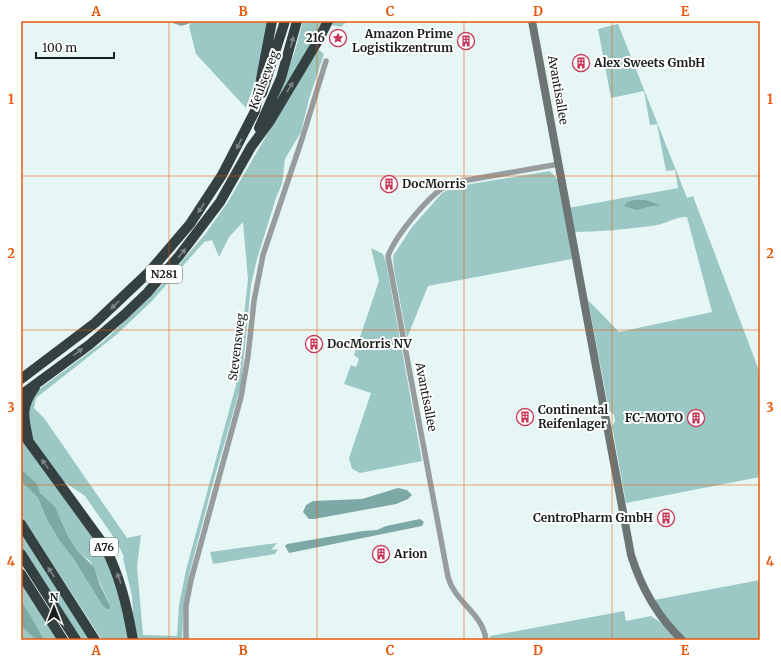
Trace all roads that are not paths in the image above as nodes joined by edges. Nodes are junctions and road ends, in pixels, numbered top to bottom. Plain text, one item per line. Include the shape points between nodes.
1 (175, 21) edge
2 (188, 21) edge
3 (272, 21) edge
4 (285, 21) edge
5 (297, 21) edge
6 (328, 21) edge
7 (532, 21) edge
8 (326, 61) dead end
9 (255, 111) junction
10 (251, 147) junction
11 (559, 164) junction
12 (41, 365) junction
13 (21, 372) edge
14 (21, 379) edge
15 (40, 382) junction
16 (21, 395) edge
17 (21, 431) edge
18 (28, 442) junction
19 (21, 524) edge
20 (21, 554) edge
21 (21, 574) edge
22 (64, 640) edge
23 (76, 640) edge
24 (95, 640) edge
25 (133, 640) edge
26 (186, 640) edge
27 (486, 640) edge
28 (682, 640) edge

1 - 2 street
3 - 9 highway, N281
4 - 9 highway, Keulseweg / N281
10 -> 5 highway, Keulseweg / N281 via 281,78
10 -> 6 highway, N281 via 274,114
7 - 11 street, Avantisallee
8 - 26 street, Stevensweg via 262,261 241,397 191,580 186,606
9 -> 12 highway, N281 via 222,175 190,224 149,272 95,323
15 -> 10 highway, N281 via 101,335 159,280 220,202
11 - 27 street, Avantisallee via 451,183 443,187 434,194 398,237 388,256 448,577 456,596 483,627
11 - 28 street, Avantisallee via 631,555 643,587 655,607
12 - 13 highway
12 - 14 highway, N281
15 - 16 highway, N281
15 - 18 highway, A76 via 28,398 23,411
17 - 18 highway, A76
25 -> 18 highway, A76 via 124,592 104,546
24 -> 19 highway
20 - 23 highway
21 - 22 highway

